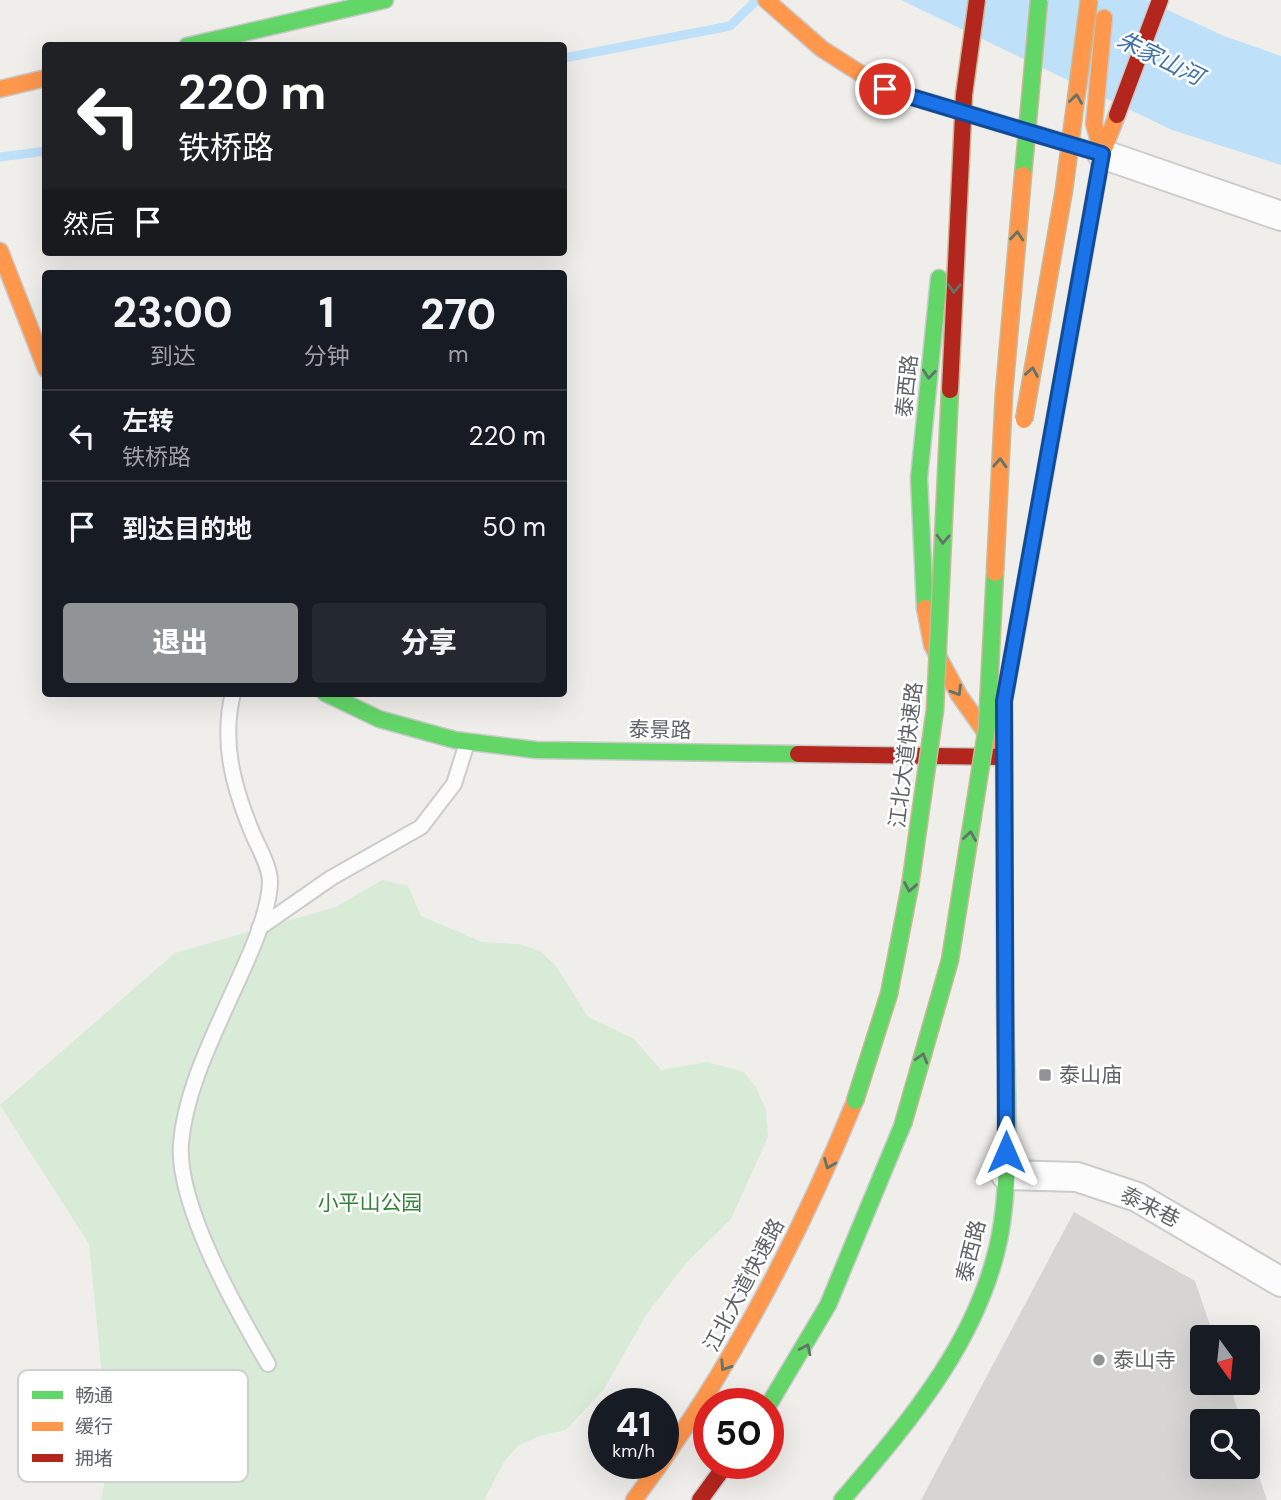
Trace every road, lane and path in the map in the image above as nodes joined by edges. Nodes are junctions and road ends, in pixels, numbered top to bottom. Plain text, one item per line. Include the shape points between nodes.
1 (385, 0) edge
2 (967, 0) edge
3 (979, 0) edge
4 (1039, 0) edge
5 (1089, 0) edge
6 (1106, 0) edge
7 (1160, 0) edge
8 (772, 6) edge
9 (204, 42) edge
10 (42, 79) edge
11 (0, 89) edge
12 (964, 95) junction
13 (956, 111) junction
14 (1102, 154) junction
15 (1281, 216) edge
16 (0, 251) edge
17 (42, 359) edge
18 (1022, 433) dead end
19 (1017, 460) dead end
20 (992, 608) junction
21 (232, 697) edge
22 (333, 697) edge
23 (468, 742) junction
24 (1003, 757) junction
25 (260, 928) junction
26 (1006, 1175) junction
27 (1281, 1282) edge
28 (268, 1364) dead end
29 (781, 1388) edge
30 (679, 1436) edge
31 (649, 1479) edge
32 (715, 1479) edge
33 (634, 1500) edge
34 (700, 1500) edge
35 (842, 1500) edge

1 - 9 main road
2 - 12 main road, bridge
3 - 12 main road, 江北大道快速路, bridge
3 - 13 main road, 泰西路, bridge
20 -> 4 main road, bridge via 1006,365
18 -> 5 main road, bridge via 1064,190
6 - 14 main road, 泰西路 via 1094,124
7 - 14 main road, 泰西路
8 - 13 main road via 822,49 885,89
10 - 11 main road
12 -> 30 main road, 江北大道快速路, bridge via 936,710 889,994 825,1176 731,1357
13 - 14 main road
13 -> 24 main road, 泰西路 via 919,478 922,590 932,645 958,695
14 - 15 street
14 - 24 main road, 泰西路 via 1004,701
16 - 17 main road
19 - 20 main road, bridge
29 -> 20 main road, bridge via 799,1363 856,1244 904,1124 946,972 987,727
21 - 25 lane via 226,746 270,880
22 - 23 main road, 泰景路 via 379,719
23 - 24 main road, 泰景路 via 536,750
23 - 25 lane via 454,784 421,827 331,878
24 - 26 main road, 泰西路
25 - 28 lane via 202,1064 181,1144 199,1225 238,1312
26 - 27 street, 泰来巷 via 1077,1177 1137,1196
26 - 35 main road, 泰西路 via 1000,1237 968,1327 930,1395
31 - 33 main road, 江北大道快速路
32 - 34 main road

